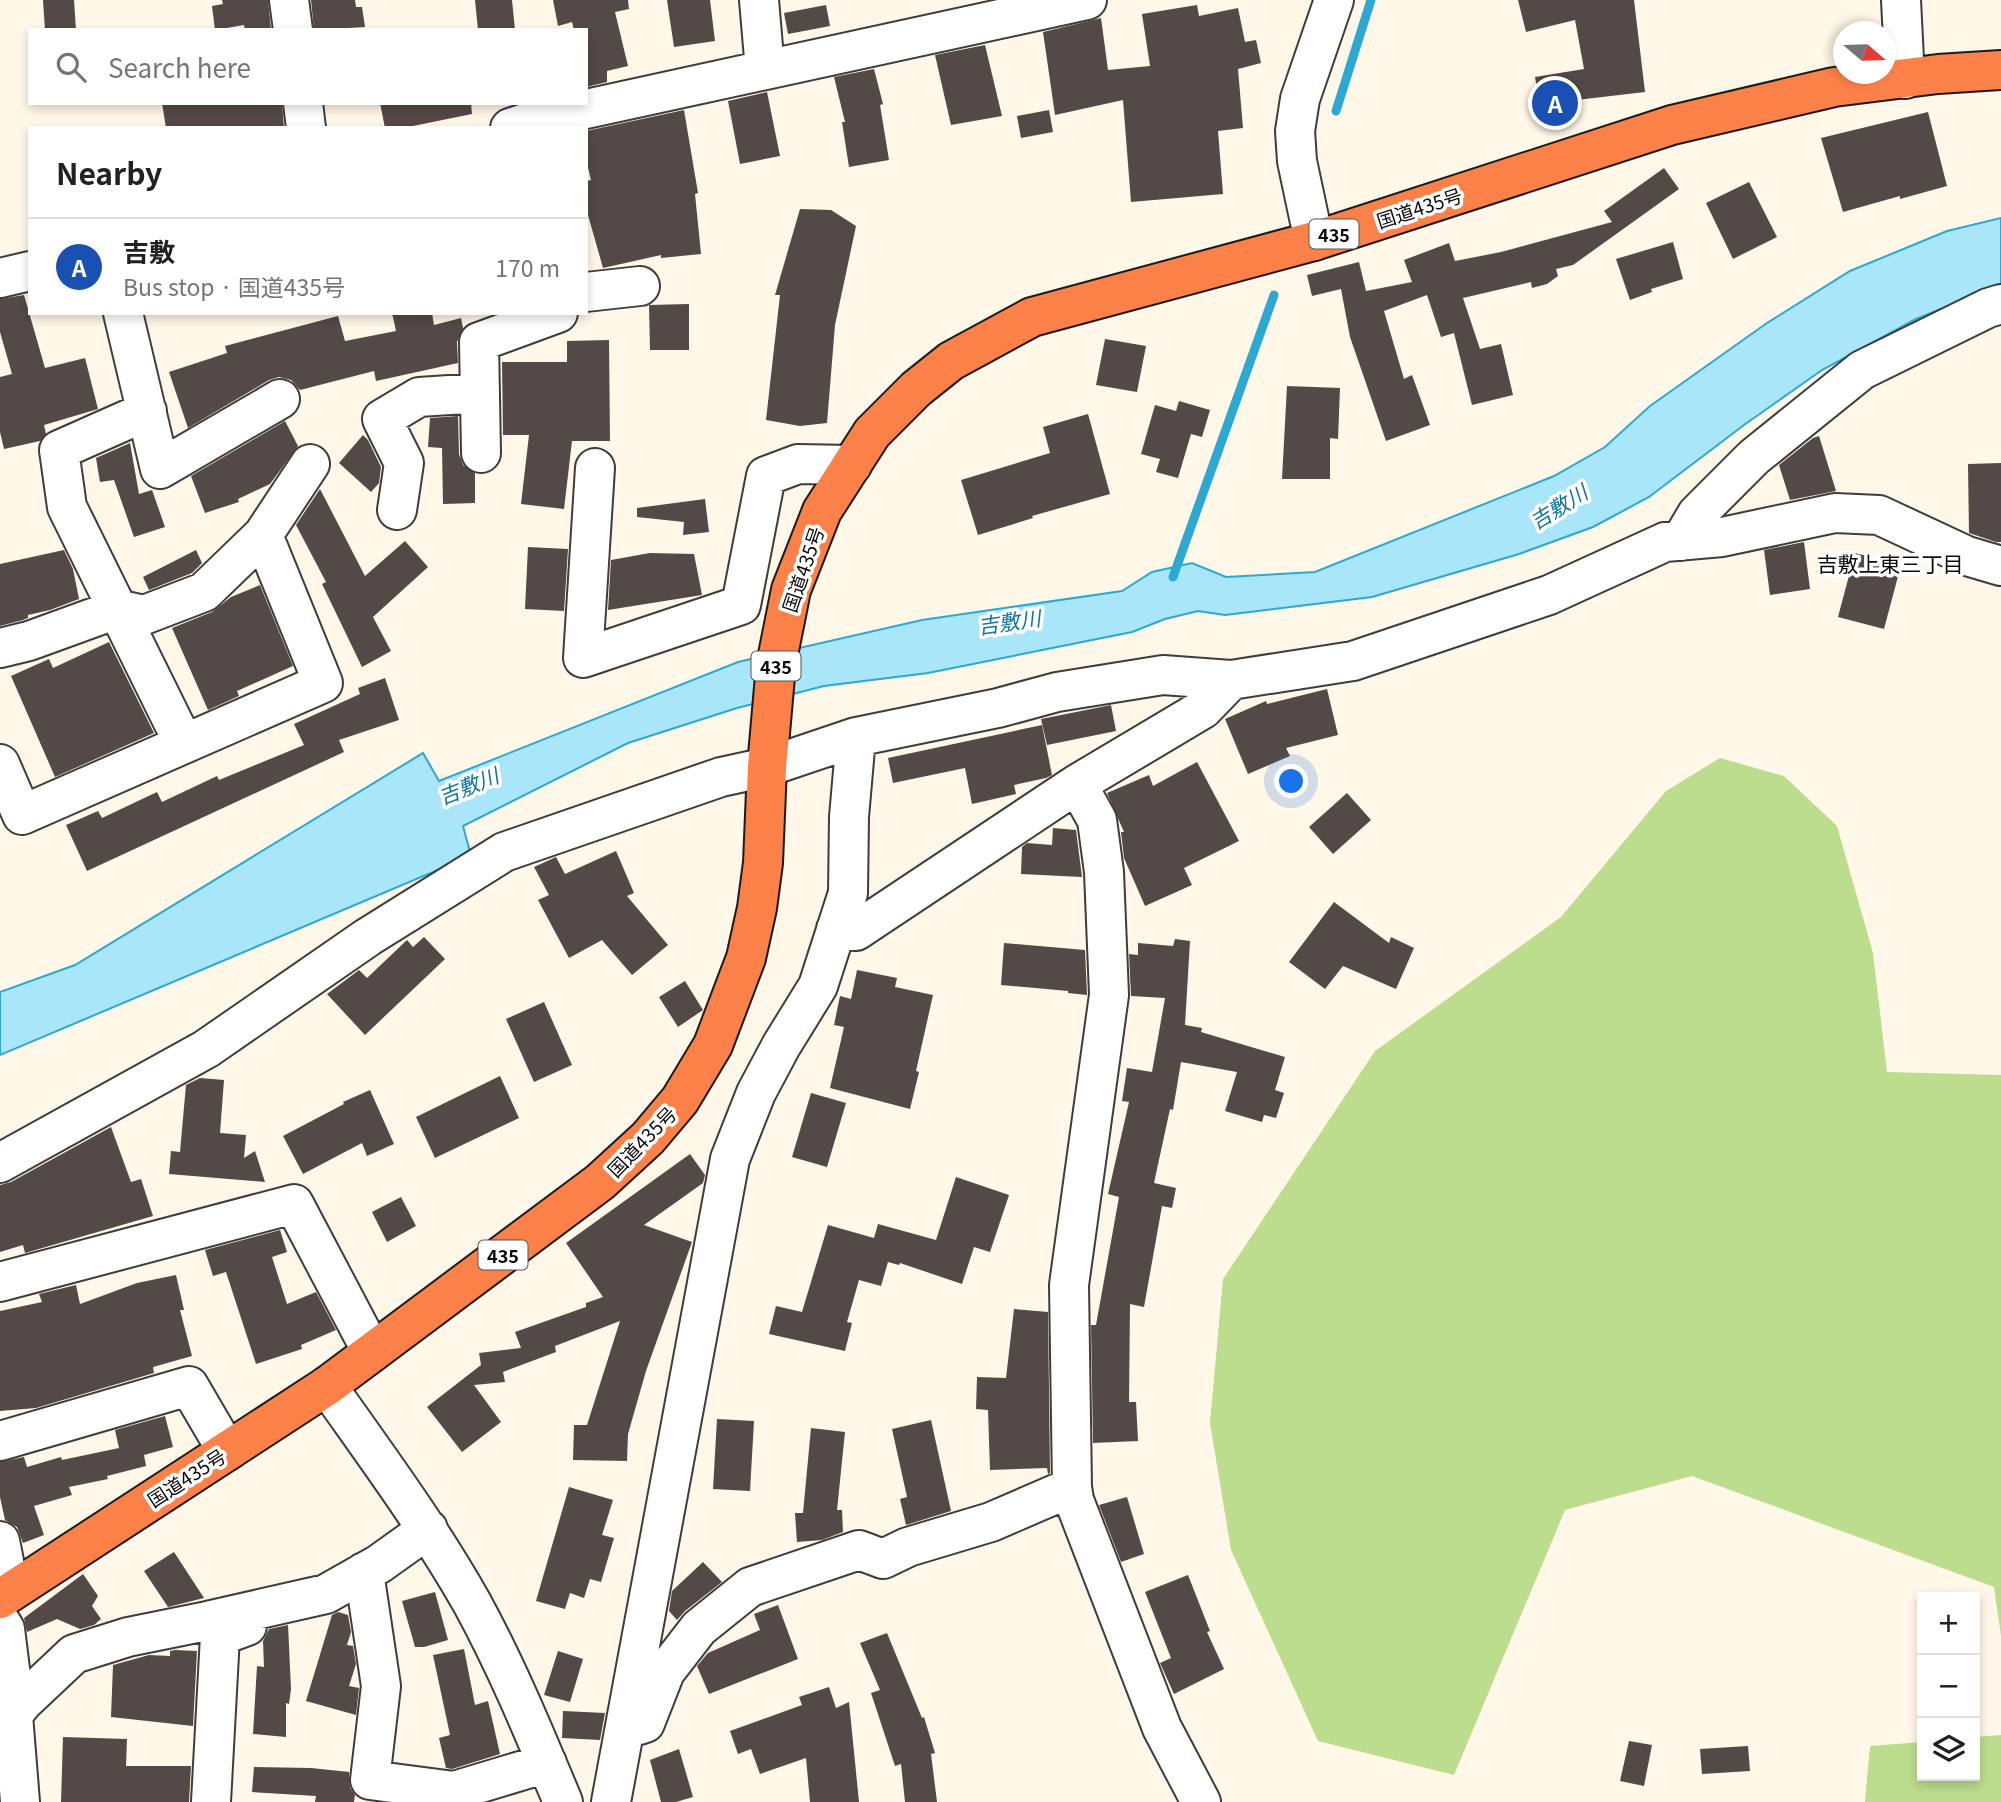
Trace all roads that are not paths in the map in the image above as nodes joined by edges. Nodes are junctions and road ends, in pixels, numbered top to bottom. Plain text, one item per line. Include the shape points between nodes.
1 (289, 0) edge
2 (760, 0) edge
3 (1087, 0) edge
4 (1901, 0) edge
5 (1329, 1) edge
6 (293, 28) edge
7 (765, 70) junction
8 (2001, 70) edge
9 (1905, 79) junction
10 (303, 105) edge
11 (306, 126) edge
12 (525, 126) edge
13 (1314, 241) junction
14 (28, 271) edge
15 (0, 278) edge
16 (640, 286) dead end
17 (588, 292) edge
18 (2001, 304) edge
19 (123, 315) edge
20 (553, 315) edge
21 (480, 393) junction
22 (280, 399) dead end
23 (147, 411) junction
24 (481, 453) dead end
25 (310, 464) dead end
26 (852, 465) junction
27 (595, 468) dead end
28 (397, 510) dead end
29 (263, 535) junction
30 (1681, 541) junction
31 (2001, 566) edge
32 (117, 609) junction
33 (0, 648) edge
34 (1231, 680) junction
35 (856, 737) junction
36 (184, 744) junction
37 (768, 756) junction
38 (0, 764) edge
39 (1077, 785) junction
40 (835, 929) junction
41 (0, 1163) edge
42 (0, 1282) edge
43 (372, 1352) junction
44 (327, 1386) junction
45 (0, 1441) edge
46 (227, 1451) junction
47 (1072, 1487) junction
48 (428, 1529) junction
49 (0, 1541) edge
50 (365, 1572) junction
51 (3, 1604) edge
52 (222, 1635) dead end
53 (12, 1716) edge
54 (625, 1732) junction
55 (547, 1763) junction
56 (20, 1802) edge
57 (211, 1802) edge
58 (564, 1802) edge
59 (611, 1802) edge
60 (1201, 1802) edge

1 - 6 street
2 - 7 street
3 - 7 street
4 - 9 street
5 - 13 street via 1294,131
7 - 12 street
8 - 9 highway, 国道435号 / 435
9 - 13 highway, 国道435号 / 435 via 1834,88 1672,125
10 - 11 street
13 - 26 highway, 国道435号 / 435 via 1032,317 951,361 916,388 872,433
14 - 15 street
16 - 17 street
18 - 30 street via 1862,370 1754,457 1697,514
19 - 23 street
20 - 21 street via 479,342
21 - 24 street
21 - 28 street via 419,397 382,419 404,463
22 - 23 street via 160,469
23 - 32 street via 59,450 67,508
25 - 29 street
26 - 27 street via 798,464 766,476 741,605 583,658
26 - 37 highway, 国道435号 / 435 via 822,511 791,590 776,665
29 - 32 street via 204,592 144,615
29 - 36 street via 323,683
30 - 31 street via 1835,513 1879,515 1967,556
30 - 34 street via 1665,542 1549,595 1353,661
32 - 33 street
32 - 36 street
34 - 35 street via 1163,676 1057,692
34 - 39 street via 1203,709
35 - 37 street
35 - 40 street via 848,893
36 - 38 street via 22,816
37 - 41 street via 721,777 504,852 368,937 206,1049
37 - 43 highway, 国道435号 / 435 via 763,863 746,958 713,1045 680,1100 648,1138 600,1182
39 - 40 street via 856,931
39 - 47 street via 1097,820 1109,995 1069,1285
40 - 54 street via 817,986 756,1093 730,1160
42 - 43 street via 294,1204
43 - 44 highway, 国道435号 / 435
44 - 46 highway, 国道435号 / 435
44 - 48 street
45 - 46 street via 189,1386
46 - 51 highway, 国道435号 / 435
47 - 54 street via 991,1522 883,1559 859,1550 750,1587 699,1628 665,1672 645,1723
47 - 60 street via 1162,1728
48 - 50 street
48 - 55 street via 484,1626
49 - 51 street
50 - 53 street via 326,1594 128,1637 74,1654
50 - 55 street via 381,1686 370,1780 454,1791
51 - 53 street
52 - 57 street
53 - 56 street
54 - 59 street
55 - 58 street

